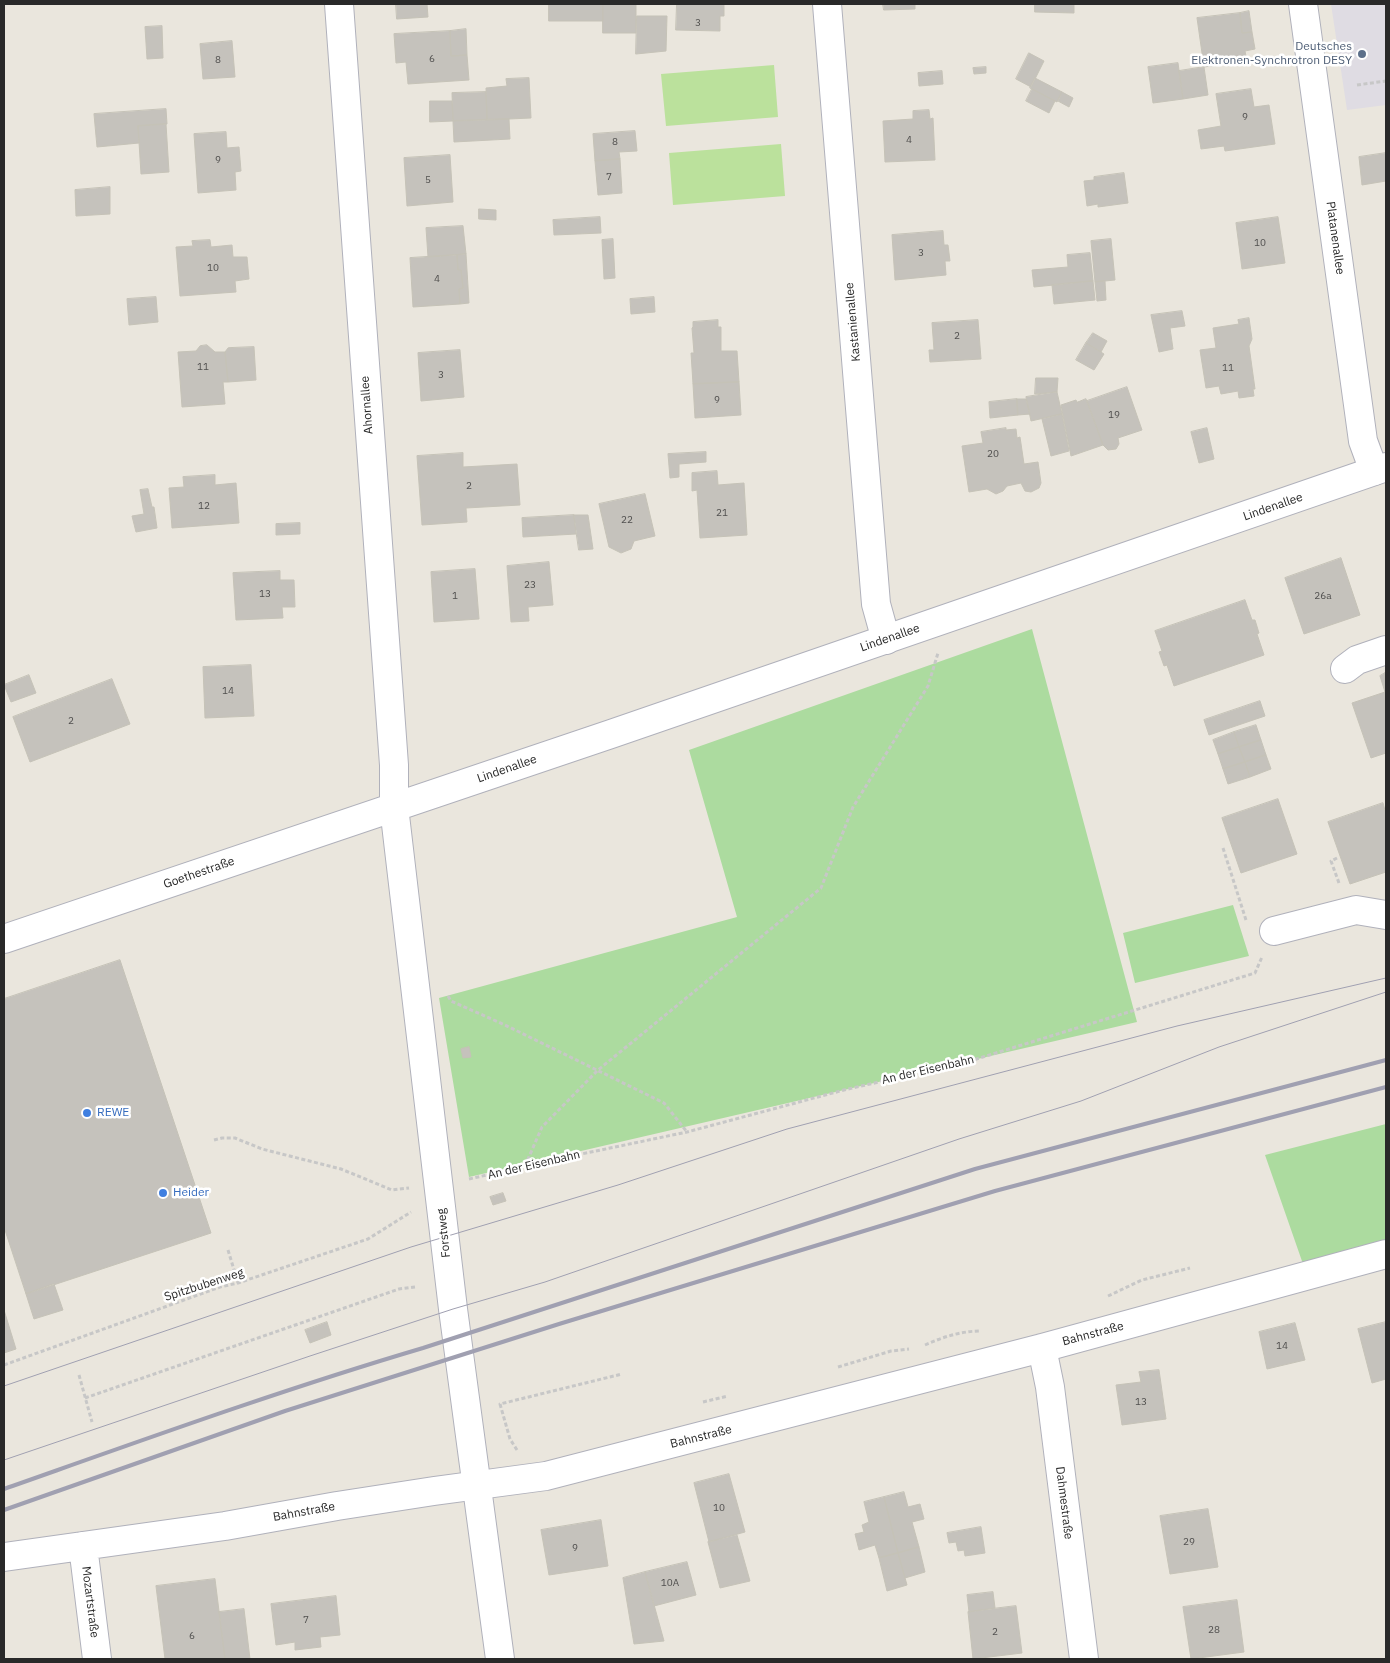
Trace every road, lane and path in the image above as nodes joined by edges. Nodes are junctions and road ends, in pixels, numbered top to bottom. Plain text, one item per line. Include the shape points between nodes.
1 (339, 4) edge
2 (827, 4) edge
3 (1303, 4) edge
4 (1386, 81) edge
5 (1358, 85) dead end
6 (1380, 469) edge
7 (886, 640) junction
8 (1386, 650) edge
9 (939, 652) dead end
10 (1345, 669) dead end
11 (394, 807) junction
12 (1223, 848) dead end
13 (1386, 915) edge
14 (1274, 931) junction
15 (4, 939) edge
16 (451, 1001) dead end
17 (598, 1070) junction
18 (687, 1132) junction
19 (214, 1140) dead end
20 (525, 1167) junction
21 (439, 1185) junction
22 (409, 1188) dead end
23 (407, 1216) dead end
24 (228, 1250) dead end
25 (1386, 1254) edge
26 (1190, 1268) dead end
27 (238, 1283) junction
28 (416, 1287) dead end
29 (1100, 1298) dead end
30 (984, 1330) dead end
31 (919, 1348) dead end
32 (1042, 1348) junction
33 (910, 1349) dead end
34 (4, 1365) edge
35 (837, 1367) dead end
36 (622, 1374) dead end
37 (79, 1375) dead end
38 (732, 1395) dead end
39 (85, 1398) junction
40 (696, 1404) dead end
41 (92, 1422) dead end
42 (522, 1453) dead end
43 (476, 1485) junction
44 (83, 1546) junction
45 (4, 1557) edge
46 (97, 1659) edge
47 (500, 1659) edge
48 (1084, 1659) edge

1 - 11 street, Ahornallee via 394,765
2 - 7 street, Kastanienallee via 876,604
3 - 6 street, Platanenallee via 1363,441
4 - 5 path
6 - 7 street, Lindenallee
7 - 11 street, Lindenallee
8 - 10 street via 1356,660
9 - 17 path via 928,686 853,807 821,888
11 - 15 street, Goethestraße
11 - 21 street, Forstweg
12 - 14 path via 1247,923
13 - 14 street via 1356,910
14 - 18 path, An der Eisenbahn via 1255,973 970,1061 844,1090
16 - 17 path
17 - 18 path via 664,1103
17 - 20 path via 542,1127
18 - 20 path, An der Eisenbahn
19 - 22 path via 235,1138 262,1149 341,1169 392,1190
20 - 21 path, An der Eisenbahn
21 - 43 street, Forstweg
23 - 27 path, Spitzbubenweg via 368,1239
24 - 27 path
25 - 32 street, Bahnstraße
26 - 29 path via 1142,1280
27 - 34 path, Spitzbubenweg via 220,1286
28 - 39 path via 390,1292
30 - 31 path via 941,1337
32 - 43 street, Bahnstraße via 546,1476
32 - 48 street, Dahmestraße via 1050,1388
33 - 35 path via 891,1351
36 - 42 path via 500,1404 510,1439
37 - 39 path
38 - 40 path
39 - 41 path
43 - 44 street, Bahnstraße
43 - 47 street, Forstweg
44 - 45 street, Bahnstraße
44 - 46 street, Mozartstraße

